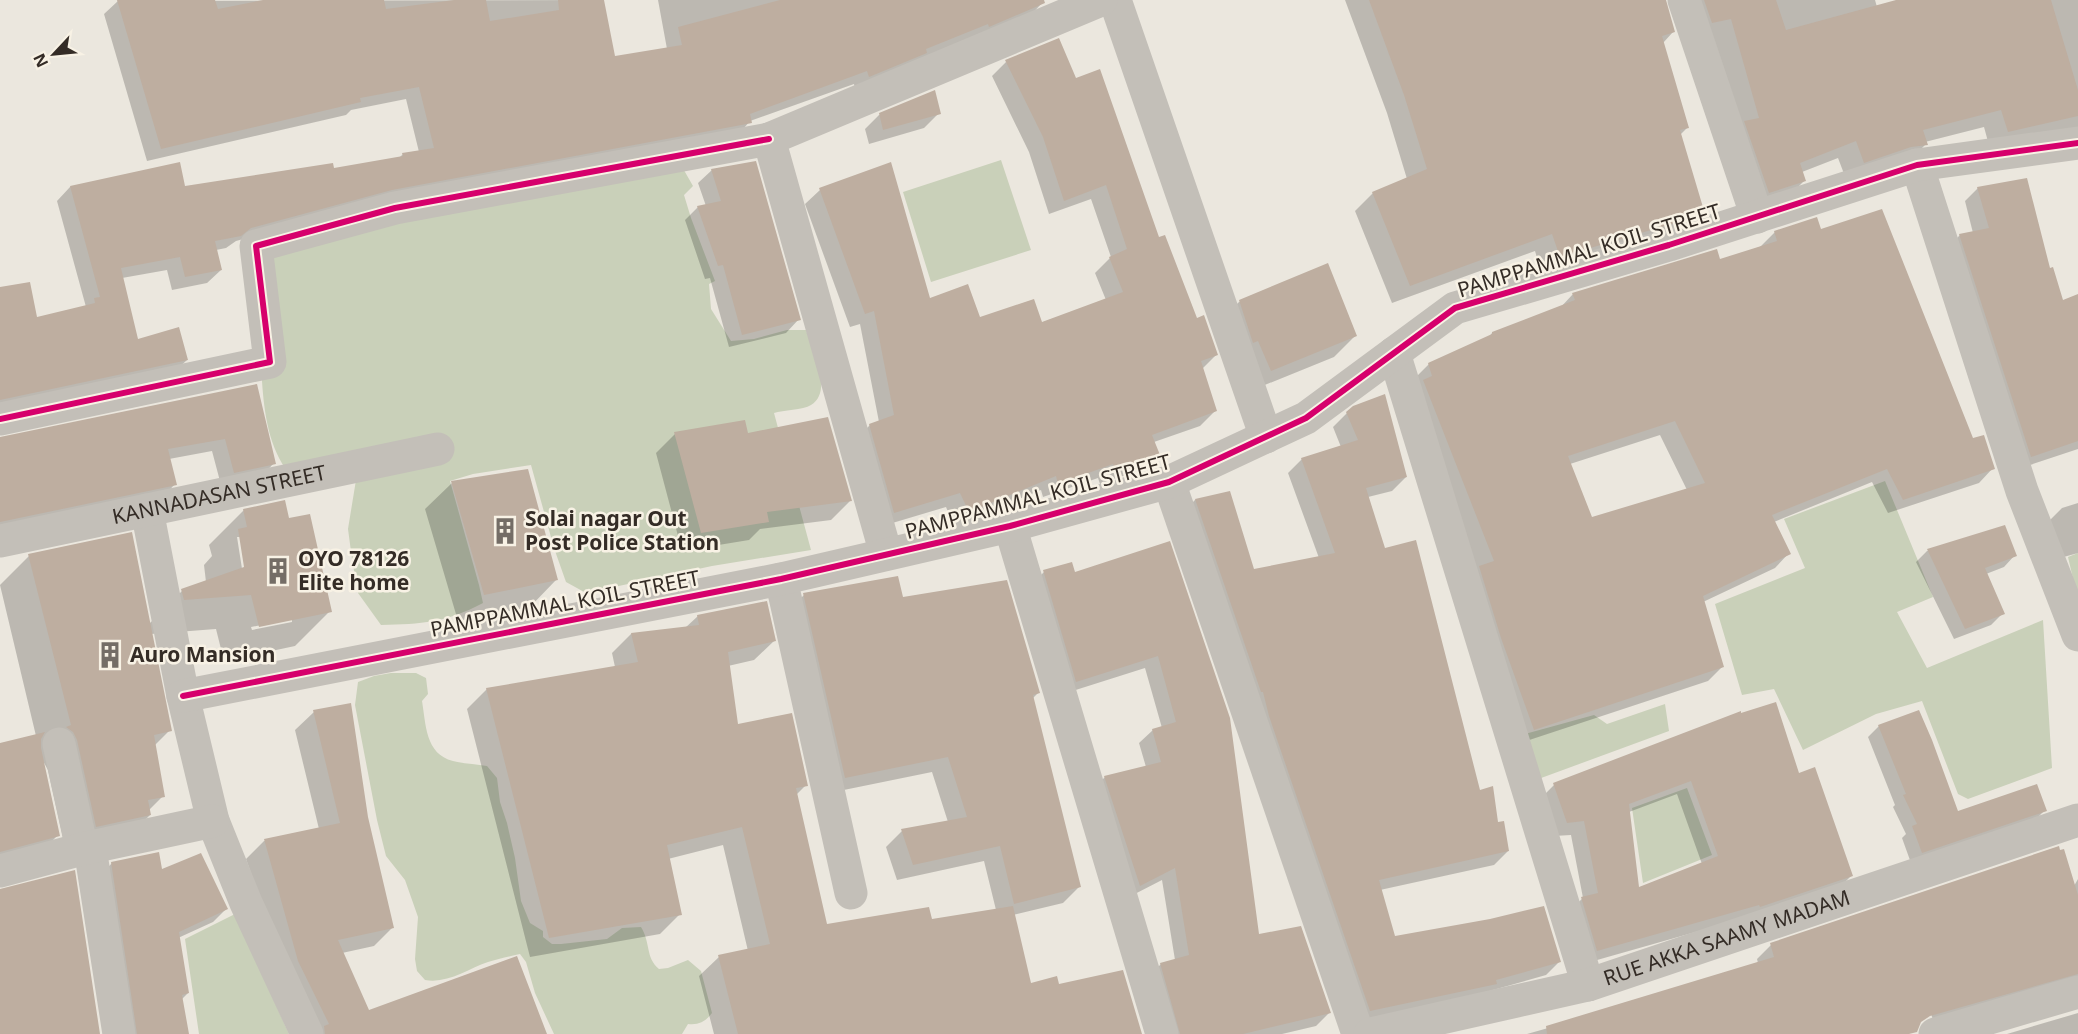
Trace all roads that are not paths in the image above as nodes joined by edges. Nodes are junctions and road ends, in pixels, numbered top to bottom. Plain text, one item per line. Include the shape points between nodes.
1 (1101, 0) edge
2 (1115, 0) edge
3 (1684, 0) edge
4 (769, 139) junction
5 (2078, 143) edge
6 (1917, 165) junction
7 (1757, 217) junction
8 (1394, 353) junction
9 (0, 419) edge
10 (1266, 436) junction
11 (438, 449) dead end
12 (1169, 482) junction
13 (147, 510) junction
14 (1010, 526) junction
15 (0, 541) edge
16 (886, 554) junction
17 (781, 579) junction
18 (2078, 634) edge
19 (183, 696) junction
20 (59, 744) dead end
21 (2078, 820) edge
22 (213, 821) junction
23 (86, 849) junction
24 (0, 872) edge
25 (851, 893) dead end
26 (1588, 985) junction
27 (2078, 992) edge
28 (1487, 1022) edge
29 (119, 1034) edge
30 (307, 1034) edge
31 (1162, 1034) edge
32 (1358, 1034) edge
33 (1370, 1034) edge
34 (1935, 1034) edge

1 - 4 street
2 - 10 street
3 - 7 street
4 - 9 street via 395,208 256,246 270,362
4 - 16 street
5 - 6 street, PAMPPAMMAL KOIL STREET
6 - 7 street, PAMPPAMMAL KOIL STREET
6 - 18 street via 2022,491
7 - 8 street, PAMPPAMMAL KOIL STREET via 1455,308
8 - 10 street, PAMPPAMMAL KOIL STREET via 1306,418
8 - 26 street
10 - 12 street, PAMPPAMMAL KOIL STREET
11 - 13 street, KANNADASAN STREET
12 - 14 street, PAMPPAMMAL KOIL STREET
12 - 32 street
13 - 15 street, KANNADASAN STREET
13 - 19 street
14 - 16 street, PAMPPAMMAL KOIL STREET
14 - 31 street
16 - 17 street, PAMPPAMMAL KOIL STREET
17 - 19 street, PAMPPAMMAL KOIL STREET
17 - 25 street
19 - 22 street
20 - 23 street
21 - 26 street, RUE AKKA SAAMY MADAM
22 - 23 street
22 - 30 street
23 - 24 street
23 - 29 street
26 - 28 street, RUE AKKA SAAMY MADAM
27 - 34 street
28 - 33 street, RUE AKKA SAAMY MADAM

